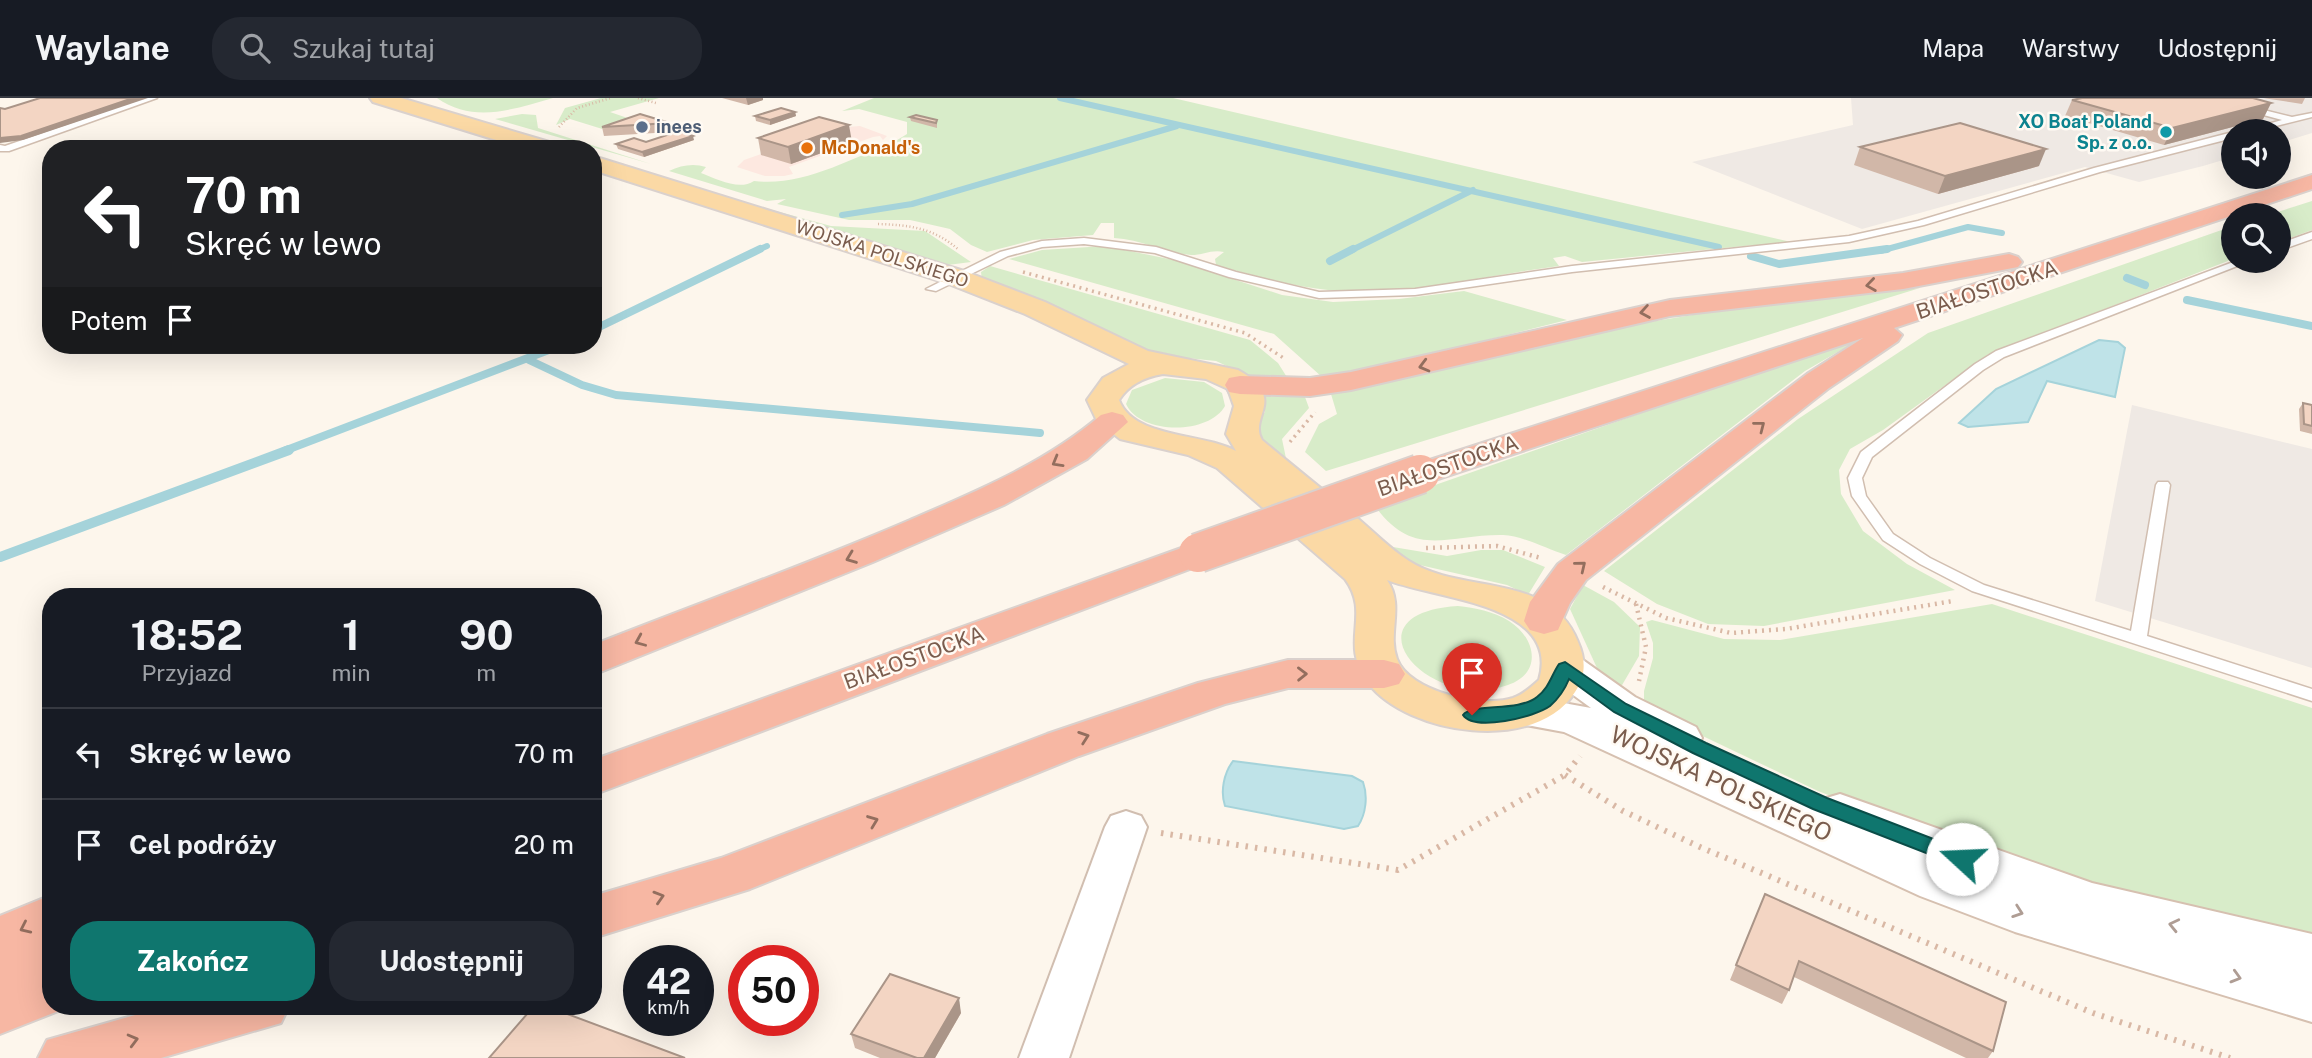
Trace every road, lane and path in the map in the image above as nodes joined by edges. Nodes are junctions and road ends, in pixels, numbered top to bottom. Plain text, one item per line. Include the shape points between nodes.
1 (153, 98) edge
2 (380, 98) edge
3 (611, 98) edge
4 (638, 98) edge
5 (2205, 98) edge
6 (656, 103) dead end
7 (2312, 115) edge
8 (2285, 119) edge
9 (2291, 120) edge
10 (558, 129) dead end
11 (2221, 138) edge
12 (493, 140) edge
13 (518, 140) edge
14 (0, 148) edge
15 (2312, 167) edge
16 (2291, 173) edge
17 (615, 178) edge
18 (2312, 182) edge
19 (2242, 189) edge
20 (2312, 235) edge
21 (2291, 243) edge
22 (2035, 257) junction
23 (2221, 270) edge
24 (944, 283) junction
25 (1952, 301) junction
26 (1163, 365) junction
27 (1118, 381) junction
28 (1240, 385) junction
29 (1112, 422) junction
30 (1412, 468) junction
31 (2163, 485) dead end
32 (1190, 545) junction
33 (1371, 564) junction
34 (1635, 604) dead end
35 (1544, 621) junction
36 (2138, 639) junction
37 (602, 657) edge
38 (1565, 668) junction
39 (1384, 674) junction
40 (2312, 695) edge
41 (1525, 711) junction
42 (1611, 719) junction
43 (602, 746) edge
44 (602, 774) edge
45 (1565, 775) junction
46 (1126, 827) joint
47 (602, 914) edge
48 (42, 920) edge
49 (0, 940) edge
50 (2312, 956) edge
51 (42, 964) edge
52 (0, 981) edge
53 (42, 994) edge
54 (2312, 998) edge
55 (0, 1010) edge
56 (227, 1015) edge
57 (67, 1058) edge
58 (1044, 1058) edge
59 (2230, 1058) edge

1 - 14 lane
2 - 12 main road
2 - 13 main road
3 - 10 path via 577,108
4 - 6 path
5 - 8 lane
7 - 9 lane
11 - 24 lane via 1849,239 1585,267 1415,292 1319,295 1244,278 1156,250 1107,242 1021,248
15 - 16 highway, BIAŁOSTOCKA
17 - 24 main road, WOJSKA POLSKIEGO
18 - 25 highway, BIAŁOSTOCKA
19 - 22 highway, BIAŁOSTOCKA
20 - 21 lane
22 -> 28 highway via 1903,281 1621,317 1351,381 1310,387
22 - 30 highway, BIAŁOSTOCKA
23 - 36 lane via 2000,354 1866,455 1855,478 1859,496 1888,537 1948,574 2024,605
24 - 26 main road, WOJSKA POLSKIEGO via 1035,308 1137,358
24 - 27 main road, WOJSKA POLSKIEGO via 1079,346
25 - 30 highway, BIAŁOSTOCKA
35 -> 25 highway via 1550,602 1572,572 1818,381
26 - 27 main road via 1143,368
26 - 28 main road via 1210,370
27 - 29 main road via 1103,400
28 - 33 main road via 1250,402 1242,434 1249,446
29 - 33 main road via 1224,458
29 -> 37 highway via 1090,443 968,508
30 - 32 highway, BIAŁOSTOCKA, bridge
31 - 36 lane
32 - 43 highway, BIAŁOSTOCKA
32 - 44 highway, BIAŁOSTOCKA
33 - 35 main road via 1497,596
33 - 39 main road via 1376,606 1373,654
34 - 42 path via 1646,647 1636,691
35 - 38 main road via 1560,642
36 - 40 lane
38 - 41 main road via 1557,687 1543,702
38 - 42 main road, WOJSKA POLSKIEGO
39 - 41 main road via 1404,693 1453,713 1490,716
47 -> 39 highway via 732,875 1063,745 1213,693 1288,674
41 - 42 main road, WOJSKA POLSKIEGO
42 - 45 path
50 -> 42 main road, WOJSKA POLSKIEGO via 2101,907 1940,851
42 -> 54 main road, WOJSKA POLSKIEGO via 1816,828 2015,911
45 - 46 path via 1398,870
45 - 59 path via 1623,811 1700,848 2093,1013
46 - 58 street
48 -> 49 highway
51 - 52 highway
53 - 55 highway
57 -> 56 highway

